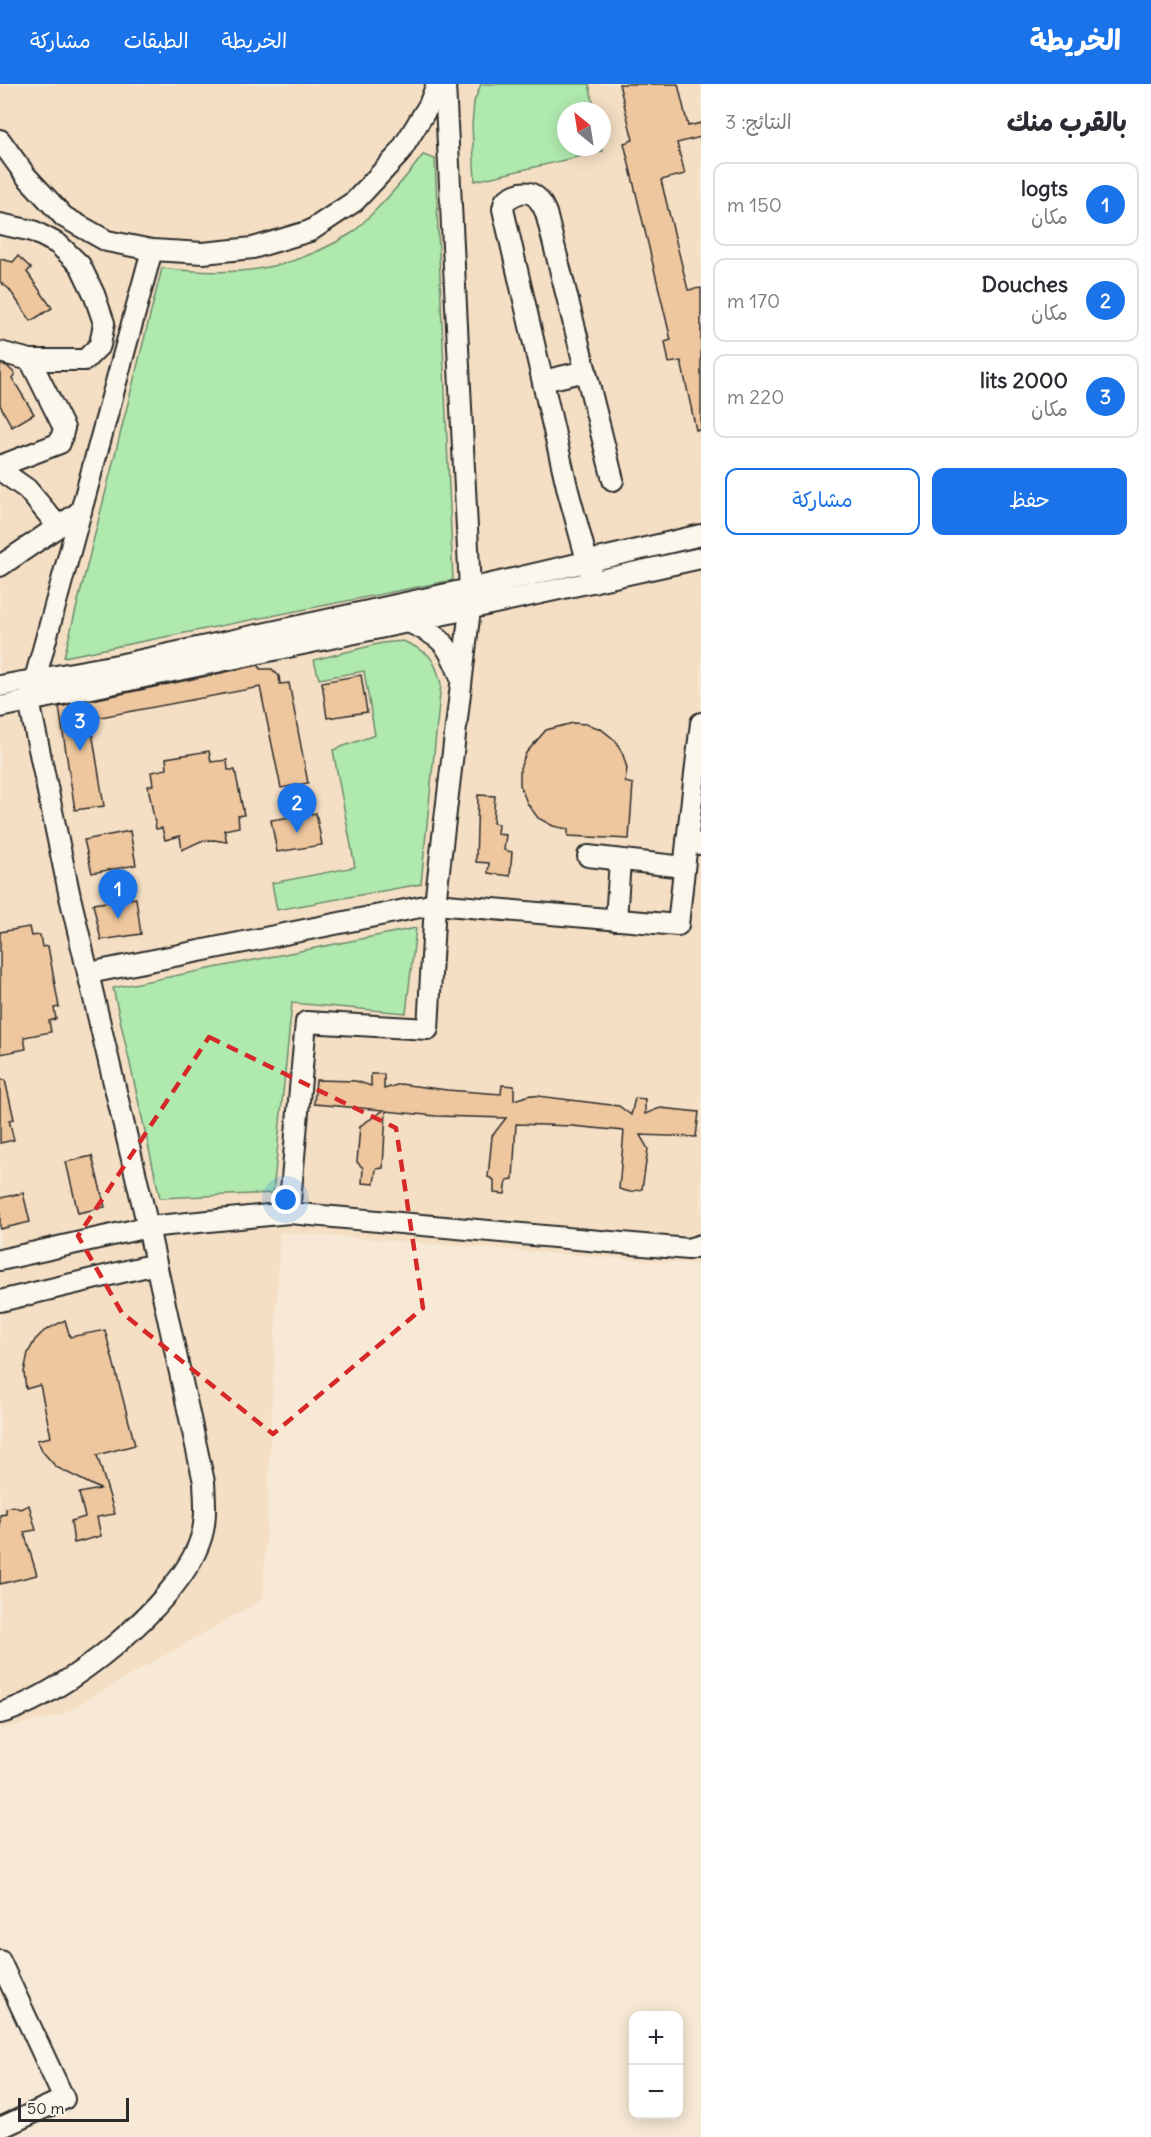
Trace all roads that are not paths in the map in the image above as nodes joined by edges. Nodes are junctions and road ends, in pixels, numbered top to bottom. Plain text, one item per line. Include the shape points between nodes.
1 (437, 84) edge
2 (445, 84) edge
3 (0, 140) edge
4 (0, 224) edge
5 (152, 250) junction
6 (0, 352) edge
7 (30, 360) junction
8 (586, 371) junction
9 (543, 381) junction
10 (0, 468) edge
11 (613, 480) dead end
12 (81, 511) junction
13 (58, 526) junction
14 (701, 535) edge
15 (701, 558) edge
16 (589, 561) junction
17 (0, 566) edge
18 (593, 582) junction
19 (470, 589) junction
20 (470, 609) junction
21 (408, 622) junction
22 (34, 679) junction
23 (462, 680) junction
24 (0, 686) edge
25 (28, 701) junction
26 (0, 707) edge
27 (701, 723) edge
28 (694, 843) edge
29 (588, 856) dead end
30 (620, 860) junction
31 (684, 867) junction
32 (435, 904) junction
33 (616, 920) junction
34 (89, 973) junction
35 (289, 1213) junction
36 (148, 1227) junction
37 (701, 1245) edge
38 (0, 1260) edge
39 (156, 1264) junction
40 (0, 1301) edge
41 (0, 1713) edge
42 (0, 1961) edge
43 (0, 2128) edge

1 - 5 lane via 399,154 355,201 310,231 253,248 203,253
2 - 19 lane
3 - 5 lane via 26,176 64,217 107,241
4 - 7 lane via 33,231 58,244 80,265 104,323 100,345 86,360
5 - 12 lane
6 - 7 lane
7 - 10 lane via 64,428 60,443
8 - 9 lane
8 - 9 lane via 546,213 535,194 524,192 505,201 504,209
8 - 11 lane
9 - 16 lane via 568,491
10 - 13 lane via 27,489
12 - 13 lane
12 - 22 lane
13 - 17 lane
14 - 16 lane
15 - 18 lane
16 - 18 lane
16 - 19 lane
18 - 20 lane
19 - 20 lane
19 - 22 lane via 123,664
20 - 21 lane
20 - 23 lane
21 - 23 lane via 442,640
21 - 25 lane
22 - 24 lane
22 - 25 lane
23 - 32 lane
25 - 26 lane
25 - 34 lane
27 - 28 lane
28 - 31 lane
29 - 30 lane
30 - 31 lane
30 - 33 lane
31 - 33 lane via 678,925
32 - 33 lane
32 - 34 lane
32 - 35 lane via 428,1029 306,1022
34 - 36 lane
35 - 36 lane
35 - 37 lane via 688,1249
36 - 38 lane
36 - 39 lane
39 - 40 lane
39 - 41 lane via 204,1482 206,1515 201,1540 165,1597 104,1654 44,1696
42 - 43 lane via 64,2099

